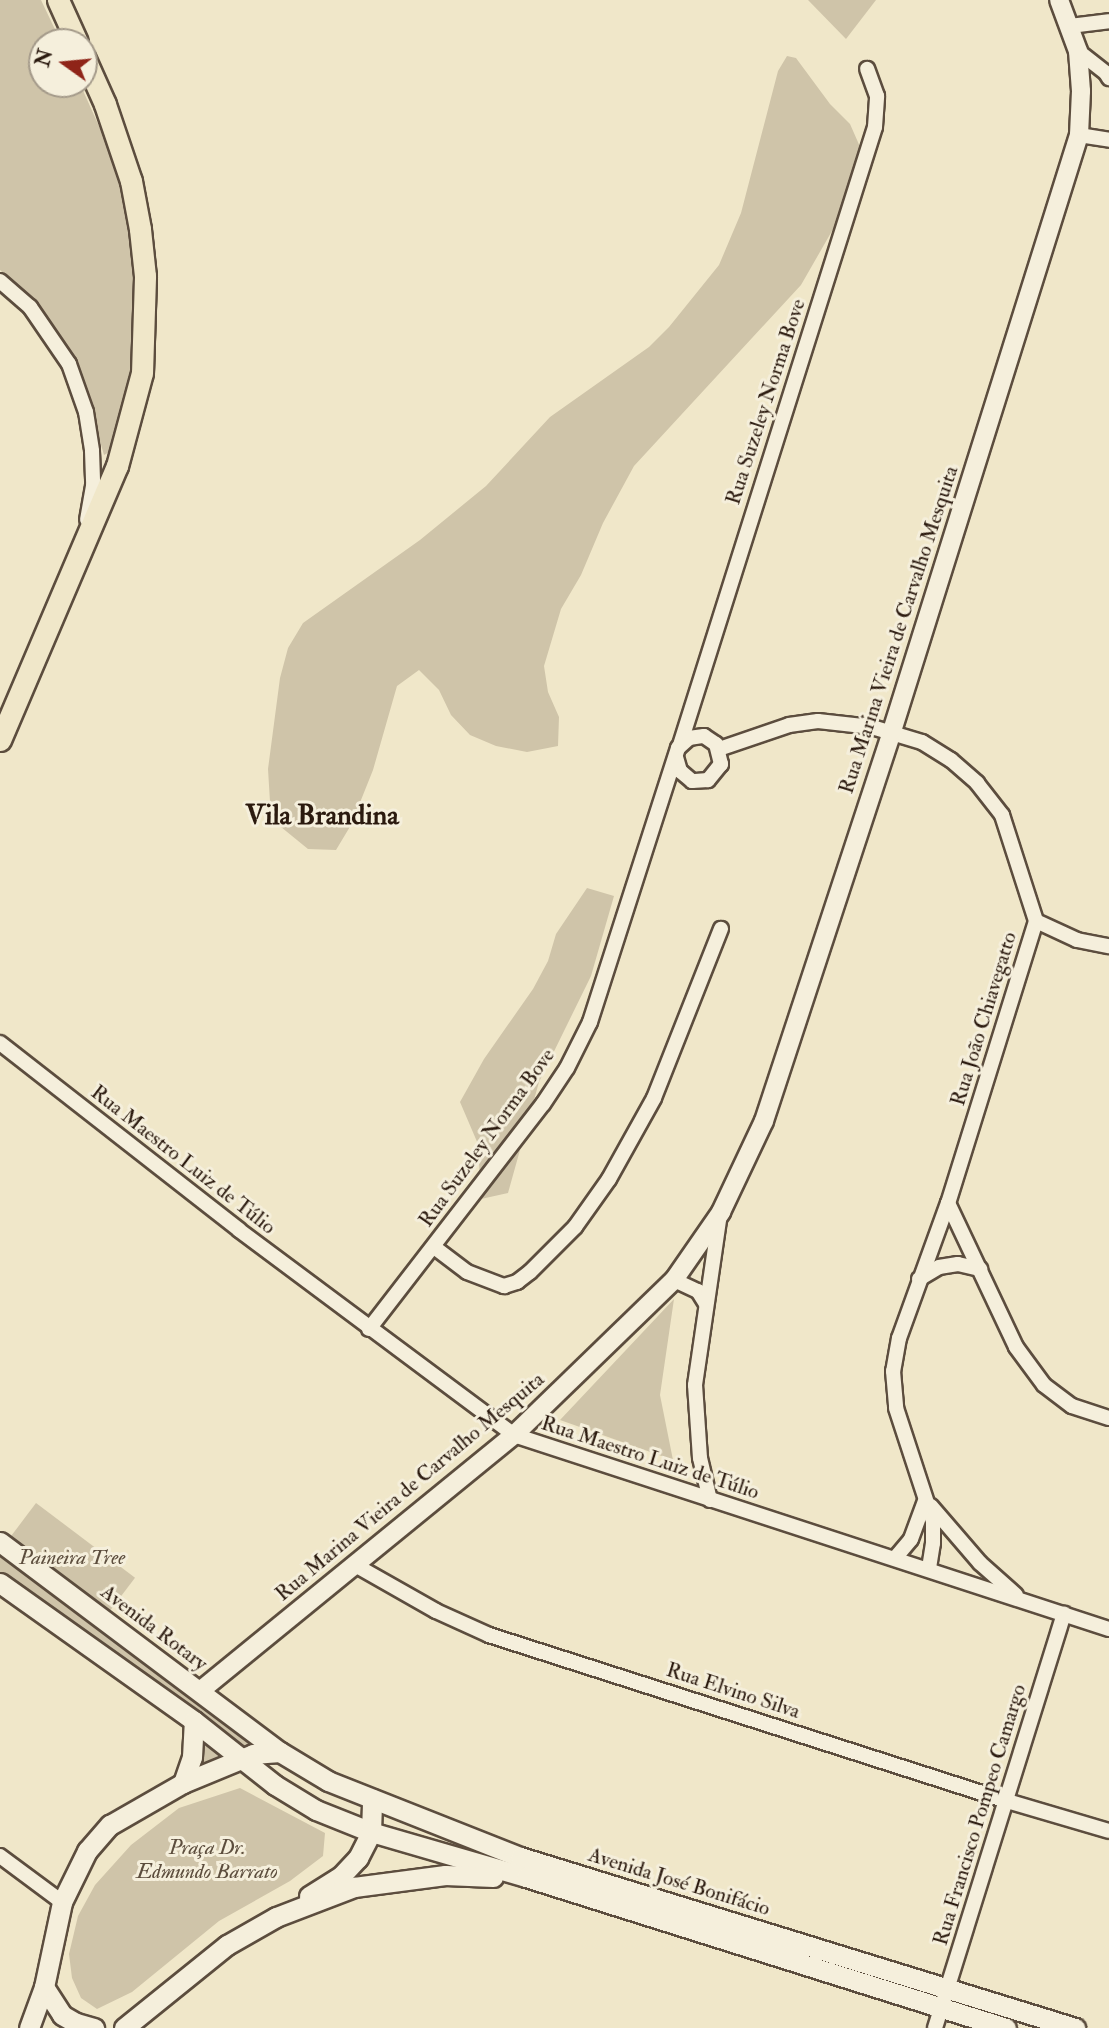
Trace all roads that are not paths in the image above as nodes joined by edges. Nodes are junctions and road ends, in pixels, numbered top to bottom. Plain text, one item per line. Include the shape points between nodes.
1 (58, 0) edge
2 (1061, 1) edge
3 (1109, 20) edge
4 (1070, 26) junction
5 (71, 28) edge
6 (1078, 51) junction
7 (867, 69) dead end
8 (1109, 78) edge
9 (98, 88) edge
10 (1079, 135) junction
11 (1109, 140) edge
12 (0, 281) edge
13 (76, 561) junction
14 (892, 731) junction
15 (0, 740) edge
16 (719, 749) junction
17 (678, 752) junction
18 (1036, 921) junction
19 (721, 929) dead end
20 (1109, 946) edge
21 (0, 1043) edge
22 (948, 1203) junction
23 (720, 1212) junction
24 (433, 1247) junction
25 (980, 1269) junction
26 (919, 1279) junction
27 (674, 1280) junction
28 (706, 1304) junction
29 (369, 1329) junction
30 (1109, 1418) edge
31 (514, 1436) junction
32 (710, 1500) junction
33 (926, 1500) junction
34 (0, 1542) edge
35 (896, 1557) junction
36 (355, 1565) junction
37 (929, 1568) junction
38 (0, 1583) edge
39 (1022, 1600) junction
40 (1064, 1614) junction
41 (1109, 1629) edge
42 (200, 1691) junction
43 (194, 1721) junction
44 (280, 1752) junction
45 (241, 1760) junction
46 (183, 1783) junction
47 (372, 1799) junction
48 (1007, 1801) junction
49 (1109, 1831) edge
50 (371, 1832) junction
51 (0, 1856) edge
52 (526, 1877) junction
53 (62, 1902) junction
54 (276, 1917) junction
55 (44, 1987) junction
56 (947, 1988) junction
57 (941, 2008) junction
58 (29, 2028) edge
59 (94, 2028) edge
60 (124, 2028) edge
61 (935, 2028) edge
62 (1006, 2028) edge
63 (1075, 2028) edge

1 - 5 main road
2 - 4 street, Rua Marina Vieira de Carvalho Mesquita
3 - 4 street
4 - 6 street, Rua Marina Vieira de Carvalho Mesquita
6 - 8 street
6 - 10 street, Rua Marina Vieira de Carvalho Mesquita
7 - 17 street, Rua Suzeley Norma Bove via 877,96 875,127
9 - 13 main road via 131,181 145,276 145,323 142,373 117,466
10 - 11 street
10 - 14 street, Rua Marina Vieira de Carvalho Mesquita
12 - 13 street via 30,307 58,345 86,412 93,486
13 - 15 main road
14 - 16 street, Rua João Chiavegatto via 818,721 789,725
14 - 18 street, Rua João Chiavegatto via 951,760 1002,815
14 - 23 street, Rua Marina Vieira de Carvalho Mesquita via 764,1121
16 - 17 street via 711,739 697,736
16 - 17 street via 718,771 700,782 685,777
17 - 24 street, Rua Suzeley Norma Bove via 590,1022 543,1104
18 - 20 street via 1077,940
18 - 22 street, Rua João Chiavegatto
19 - 24 street via 654,1098 609,1179 575,1227 530,1272 504,1286 467,1272
21 - 29 street, Rua Maestro Luiz de Túlio
22 - 25 street
22 - 26 street, Rua João Chiavegatto
23 - 27 street, Rua Marina Vieira de Carvalho Mesquita
23 - 28 street, Rua Marina Vieira de Carvalho Mesquita
24 - 29 street, Rua Suzeley Norma Bove
25 - 26 street via 939,1266
25 - 30 street via 1016,1347 1044,1385 1072,1406
26 - 33 street, Rua João Chiavegatto via 893,1371 896,1408
27 - 28 street via 698,1291
27 - 31 street, Rua Marina Vieira de Carvalho Mesquita
28 - 32 street, Rua Marina Vieira de Carvalho Mesquita via 695,1385 700,1458
29 - 31 street, Rua Maestro Luiz de Túlio
31 - 32 street, Rua Maestro Luiz de Túlio
31 - 36 street, Rua Marina Vieira de Carvalho Mesquita
32 - 35 street, Rua Maestro Luiz de Túlio
33 - 35 street via 911,1539
33 - 37 street, Rua João Chiavegatto via 933,1521
33 - 39 street via 980,1563
34 - 42 main road, Avenida Rotary
35 - 37 street, Rua Maestro Luiz de Túlio
36 - 42 street, Rua Marina Vieira de Carvalho Mesquita
36 - 48 street, Rua Elvino Silva via 436,1611 489,1634
37 - 39 street, Rua Maestro Luiz de Túlio
38 - 43 main road
39 - 40 street, Rua Maestro Luiz de Túlio
40 - 41 street, Rua Maestro Luiz de Túlio
40 - 48 street, Rua Francisco Pompeo Camargo
42 - 44 main road, Avenida Rotary
43 - 45 main road, Avenida José Bonifácio
43 - 46 main road via 192,1757
44 - 45 main road
44 - 47 main road, Avenida José Bonifácio via 328,1781
45 - 46 main road
45 - 50 main road, Avenida José Bonifácio via 316,1810
46 - 53 main road via 110,1825 88,1851
47 - 50 main road
47 - 56 main road, Avenida José Bonifácio via 520,1857
48 - 49 street, Rua Elvino Silva
48 - 56 street, Rua Francisco Pompeo Camargo
50 - 52 main road, Avenida José Bonifácio
50 - 54 main road via 358,1858 341,1876
51 - 53 street
52 - 54 main road, Avenida José Bonifácio via 445,1875 354,1887
52 - 57 main road, Avenida José Bonifácio
53 - 55 main road
54 - 60 main road, Avenida José Bonifácio via 228,1945
55 - 58 main road
55 - 59 main road via 62,2015
56 - 57 street, Rua Francisco Pompeo Camargo
56 - 63 main road, Avenida José Bonifácio
57 - 61 street, Rua Francisco Pompeo Camargo
57 - 62 main road, Avenida José Bonifácio

